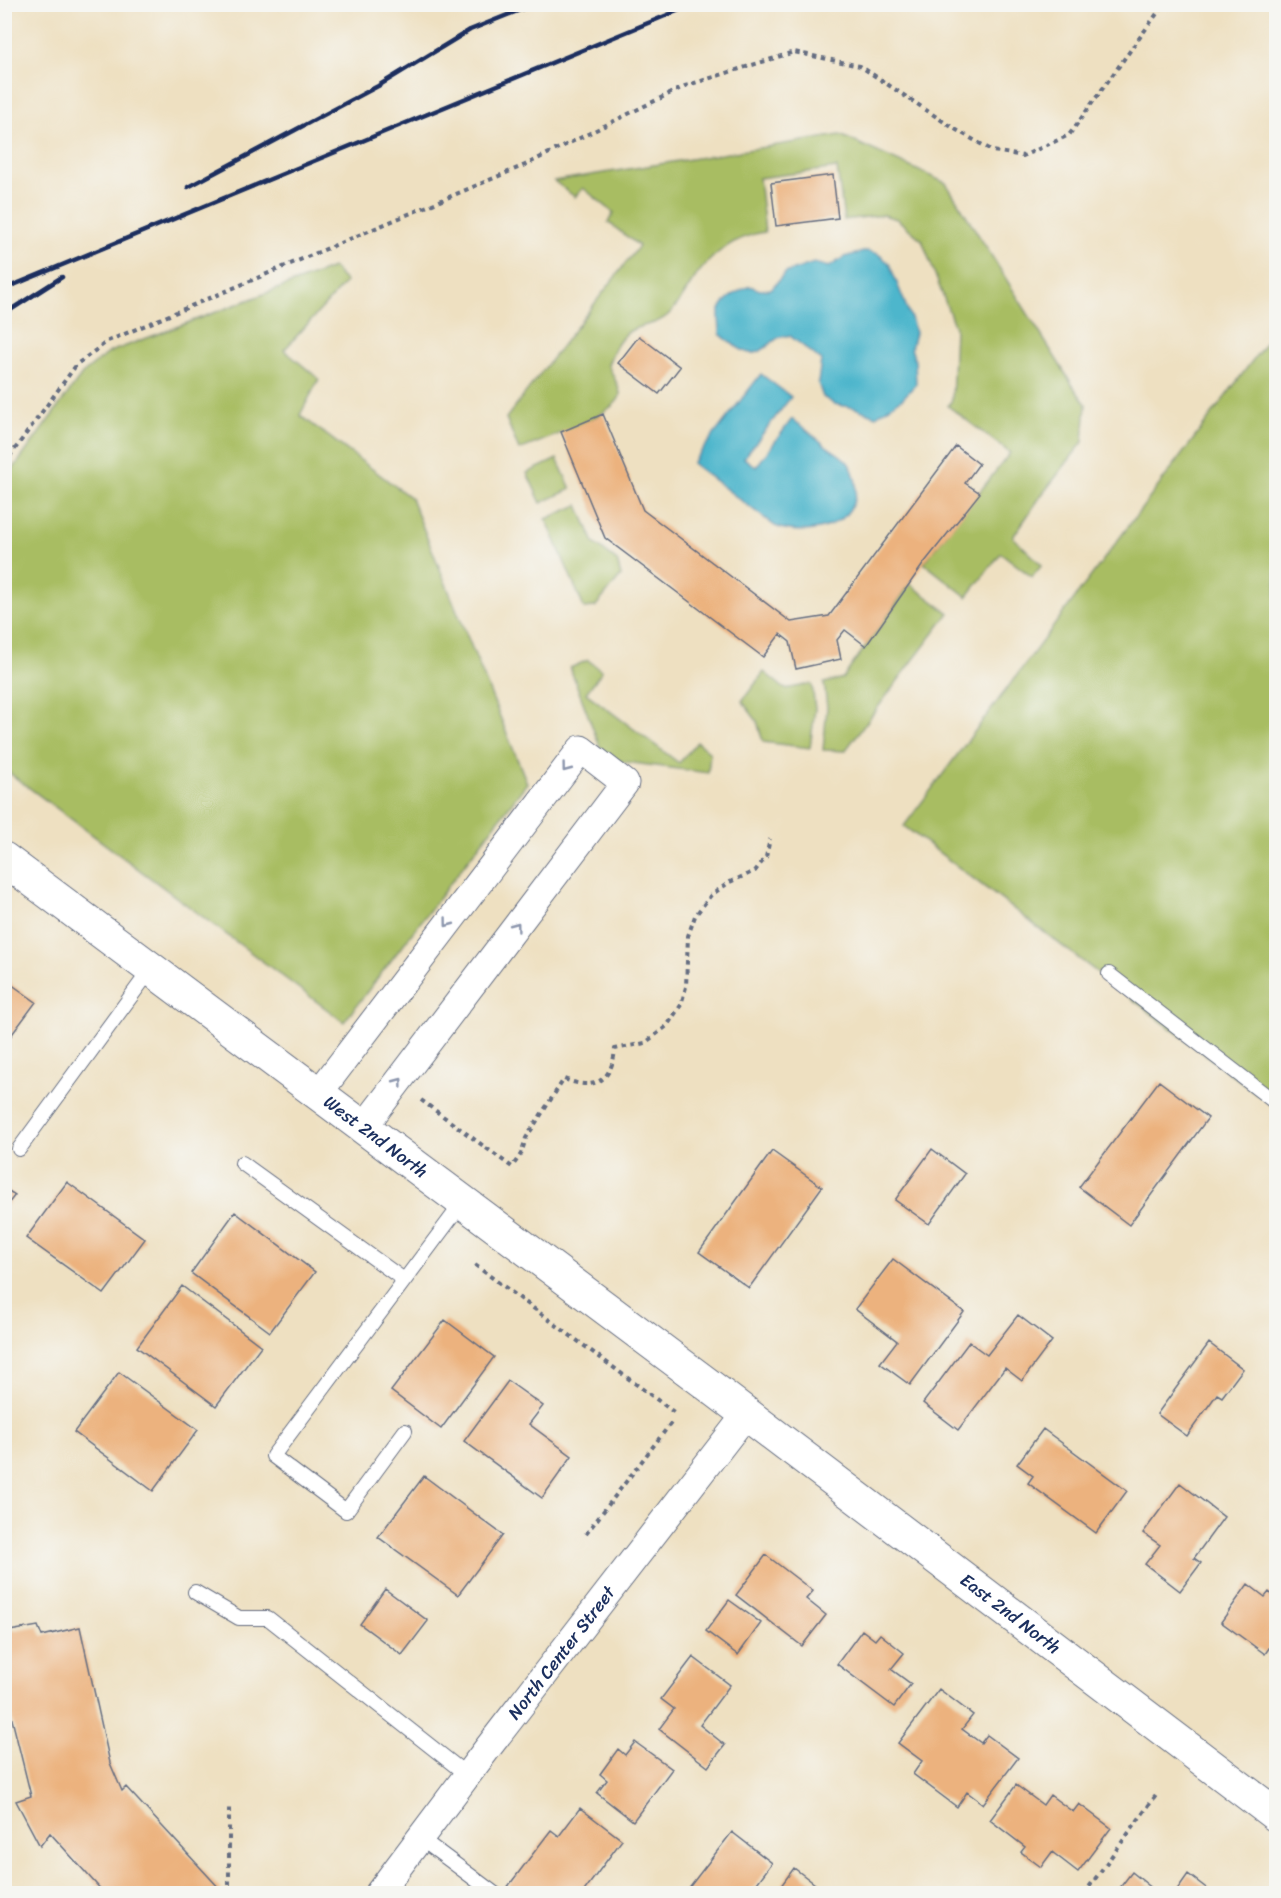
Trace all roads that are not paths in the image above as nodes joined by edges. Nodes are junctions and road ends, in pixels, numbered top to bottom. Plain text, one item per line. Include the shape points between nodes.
1 (4, 859) edge
2 (151, 969) junction
3 (1109, 974) dead end
4 (318, 1094) junction
5 (1276, 1103) edge
6 (363, 1128) junction
7 (19, 1149) dead end
8 (242, 1163) dead end
9 (463, 1202) junction
10 (404, 1280) junction
11 (747, 1413) junction
12 (405, 1431) dead end
13 (195, 1592) dead end
14 (467, 1775) junction
15 (1276, 1815) edge
16 (420, 1838) junction
17 (378, 1893) edge
18 (495, 1893) edge

1 - 2 street, West 2nd North
2 - 4 street, West 2nd North
2 - 7 lane
3 - 5 lane
4 - 6 street, West 2nd North
6 -> 4 street via 625,783 590,756 580,749
6 - 9 street, West 2nd North
8 - 10 lane
9 - 10 lane
9 - 11 street, West 2nd North
10 - 12 lane via 273,1456 346,1510
11 - 14 street, North Center Street
11 - 15 street, East 2nd North
13 - 14 lane via 239,1618 268,1618
14 - 16 street, North Center Street
16 - 17 street, North Center Street
16 - 18 lane

